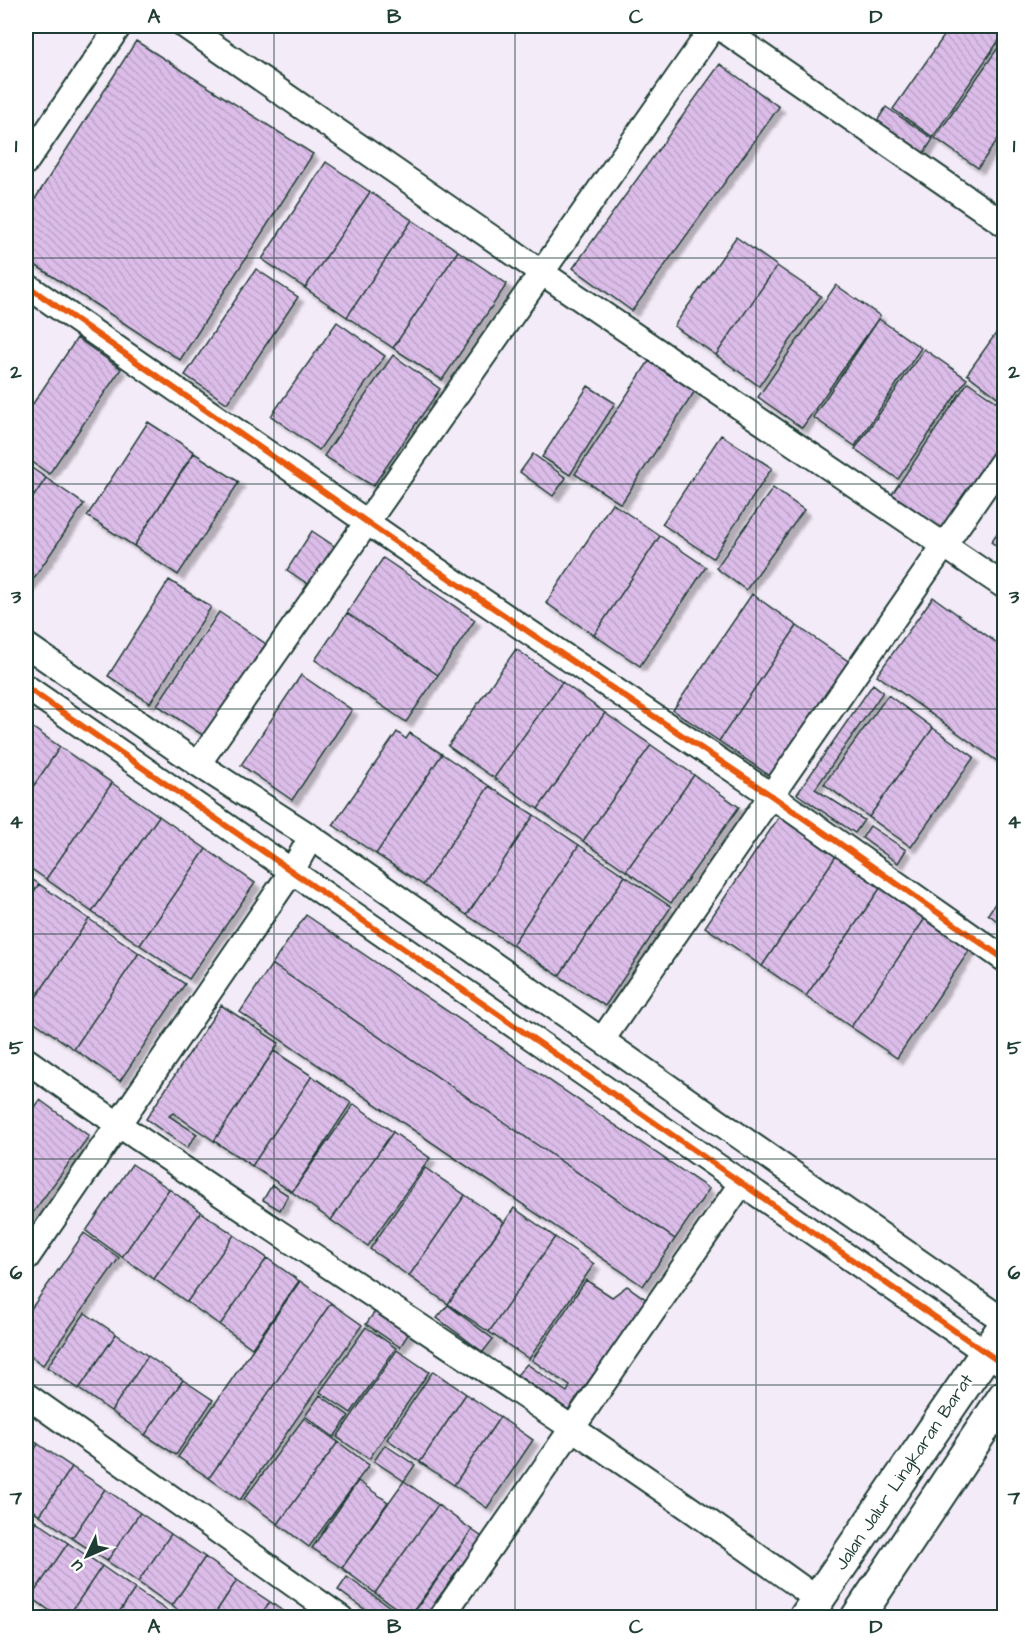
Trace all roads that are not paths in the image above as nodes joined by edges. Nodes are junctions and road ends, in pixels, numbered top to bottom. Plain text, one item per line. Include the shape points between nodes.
1 (119, 26) edge
2 (185, 26) edge
3 (716, 26) edge
4 (26, 162) edge
5 (1005, 224) edge
6 (541, 272) junction
7 (26, 285) edge
8 (1005, 459) edge
9 (368, 522) junction
10 (944, 544) junction
11 (1005, 586) edge
12 (26, 645) edge
13 (26, 687) edge
14 (198, 764) junction
15 (772, 796) junction
16 (311, 837) junction
17 (292, 871) junction
18 (1005, 959) edge
19 (602, 1040) junction
20 (26, 1060) edge
21 (118, 1125) junction
22 (741, 1184) junction
23 (26, 1259) edge
24 (1005, 1321) edge
25 (999, 1348) edge
26 (26, 1395) edge
27 (1005, 1397) edge
28 (573, 1427) junction
29 (811, 1608) edge
30 (340, 1617) edge
31 (441, 1617) edge
32 (857, 1617) edge

1 - 4 street
2 - 6 street
3 - 5 street
3 - 6 street
6 - 9 street
6 - 10 street
7 - 9 street
8 - 10 street
9 - 14 street
9 - 15 street
10 - 11 street
10 - 15 street
12 - 14 street
13 - 17 street
14 - 16 street
15 - 18 street
15 - 19 street
16 - 17 street
16 - 19 street
17 - 21 street
17 - 22 street
19 - 24 street
20 - 21 street
21 - 23 street
21 - 28 street
22 - 25 street
22 - 28 street
25 - 29 main road, Jalan Jalur Lingkaran Barat
26 - 30 street
27 - 32 main road
28 - 29 street
28 - 31 street

